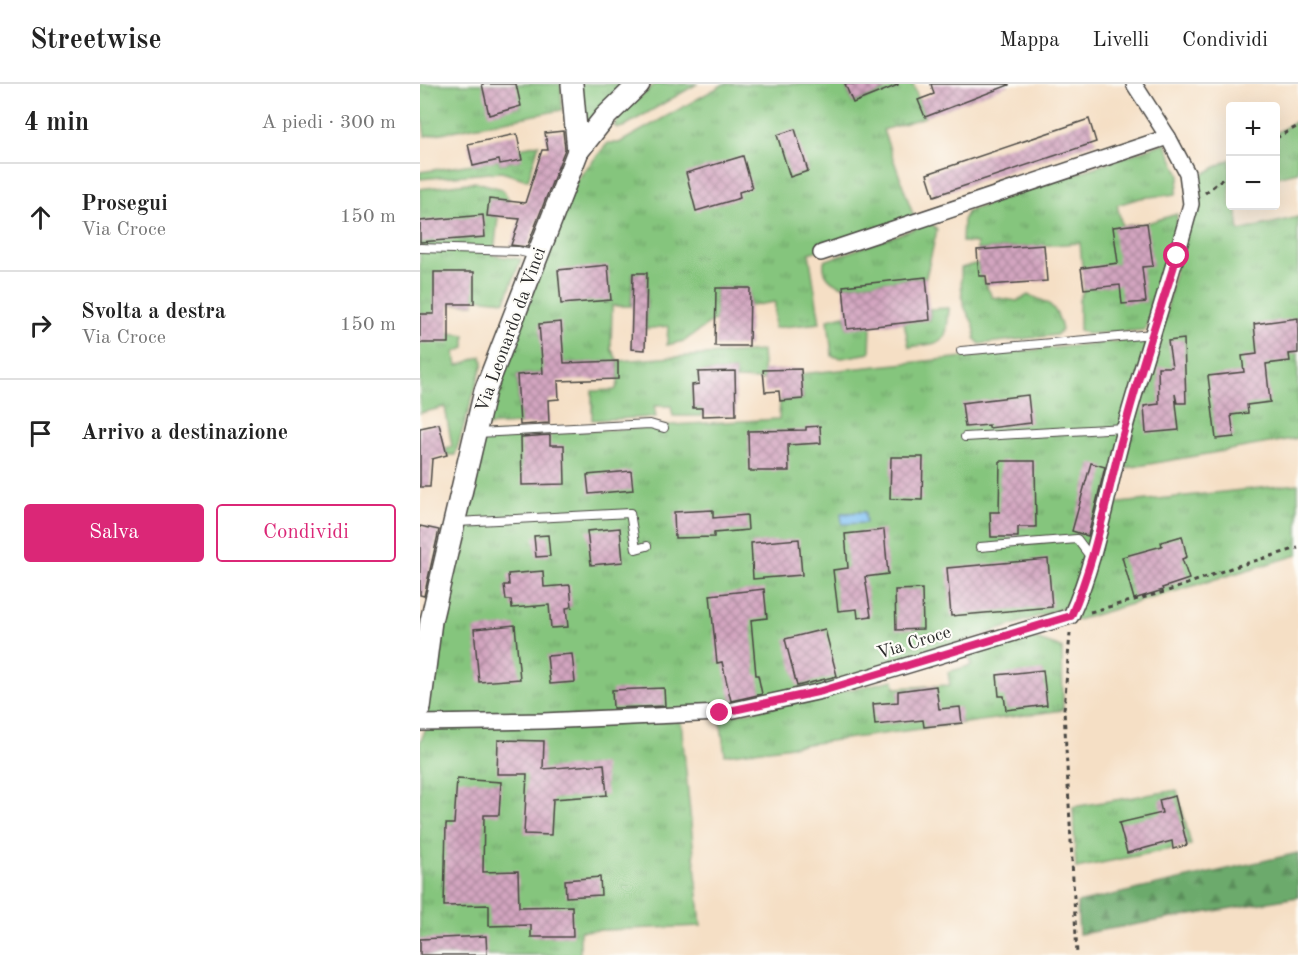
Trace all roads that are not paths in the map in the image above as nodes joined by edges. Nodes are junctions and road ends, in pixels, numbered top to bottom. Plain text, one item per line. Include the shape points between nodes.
1 (572, 84) edge
2 (639, 84) edge
3 (1134, 84) edge
4 (1168, 137) junction
5 (578, 151) junction
6 (420, 248) edge
7 (821, 253) dead end
8 (537, 256) junction
9 (1153, 334) junction
10 (961, 351) dead end
11 (664, 428) dead end
12 (1124, 428) junction
13 (475, 433) junction
14 (964, 437) dead end
15 (454, 523) junction
16 (647, 546) dead end
17 (980, 547) dead end
18 (1092, 559) junction
19 (425, 628) edge
20 (420, 708) edge
21 (420, 723) edge

1 - 5 street
2 - 5 street, Via Leonardo da Vinci
3 - 4 street
4 - 7 street
4 - 9 street via 1187,173 1191,204
5 - 8 street, Via Leonardo da Vinci
6 - 8 lane via 518,251
8 - 13 street, Via Leonardo da Vinci via 485,391
9 - 10 lane
9 - 12 street
11 - 13 lane via 650,424
12 - 14 lane
12 - 18 street
13 - 15 street, Via Leonardo da Vinci
15 - 16 lane via 630,513 636,549
15 - 19 street, Via Leonardo da Vinci
17 - 18 lane via 1077,539
18 - 21 street, Via Croce via 1071,616 822,691 720,713 543,722
19 - 20 street, Via Leonardo da Vinci

